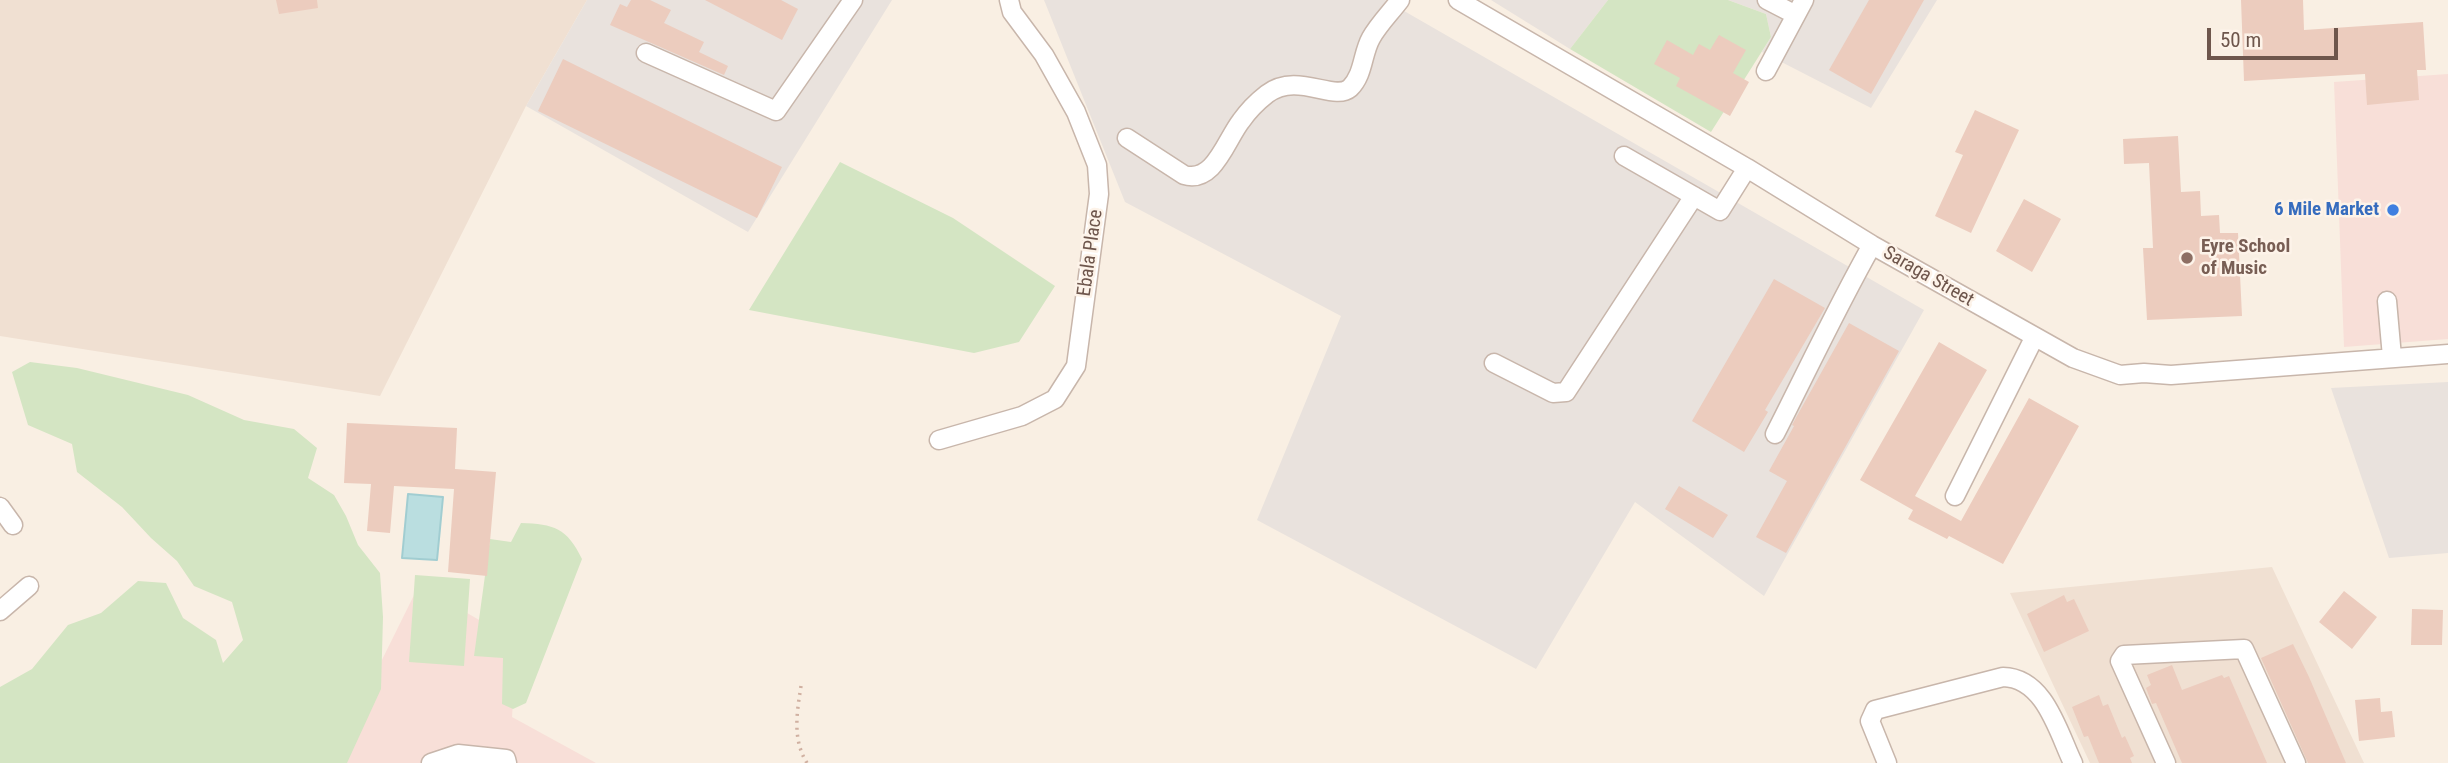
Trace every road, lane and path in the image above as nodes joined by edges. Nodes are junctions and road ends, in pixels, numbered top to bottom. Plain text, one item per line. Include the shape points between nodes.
1 (853, 0) edge
2 (1009, 0) edge
3 (1400, 0) edge
4 (1458, 0) edge
5 (1767, 0) edge
6 (1800, 7) edge
7 (646, 53) dead end
8 (1766, 71) dead end
9 (1127, 138) dead end
10 (1624, 156) dead end
11 (1747, 168) junction
12 (1694, 196) junction
13 (1872, 245) junction
14 (2387, 301) dead end
15 (2034, 338) junction
16 (2448, 354) edge
17 (2392, 357) junction
18 (1494, 363) dead end
19 (1775, 434) dead end
20 (939, 440) dead end
21 (1955, 496) dead end
22 (0, 507) edge
23 (13, 525) dead end
24 (29, 586) dead end
25 (0, 611) edge
26 (802, 686) dead end
27 (431, 763) edge
28 (507, 763) edge
29 (807, 763) edge
30 (1887, 763) edge
31 (2073, 763) edge
32 (2166, 763) edge
33 (2296, 763) edge

1 - 7 street via 776,111
2 - 20 street, Ebala Place via 1012,12 1044,55 1076,112 1097,165 1099,194 1076,366 1055,399 1022,416
3 - 9 street via 1370,39 1351,86 1339,92 1294,84 1271,91 1241,121 1210,169 1199,176 1184,175
4 - 11 street, Saraga Street
5 - 6 street
6 - 8 street
10 - 12 street
11 - 12 street via 1720,211
11 - 13 street, Saraga Street
12 - 18 street via 1566,392 1553,393
13 - 15 street, Saraga Street
13 - 19 street
14 - 17 street
15 - 17 street, Saraga Street via 2120,375
15 - 21 street
16 - 17 street, Saraga Street
22 - 23 street
24 - 25 street
26 - 29 path via 797,737
27 - 28 street via 458,754 506,759
30 - 31 street via 1870,721 1875,710 2015,677 2042,698
32 - 33 street via 2120,661 2123,655 2244,649

